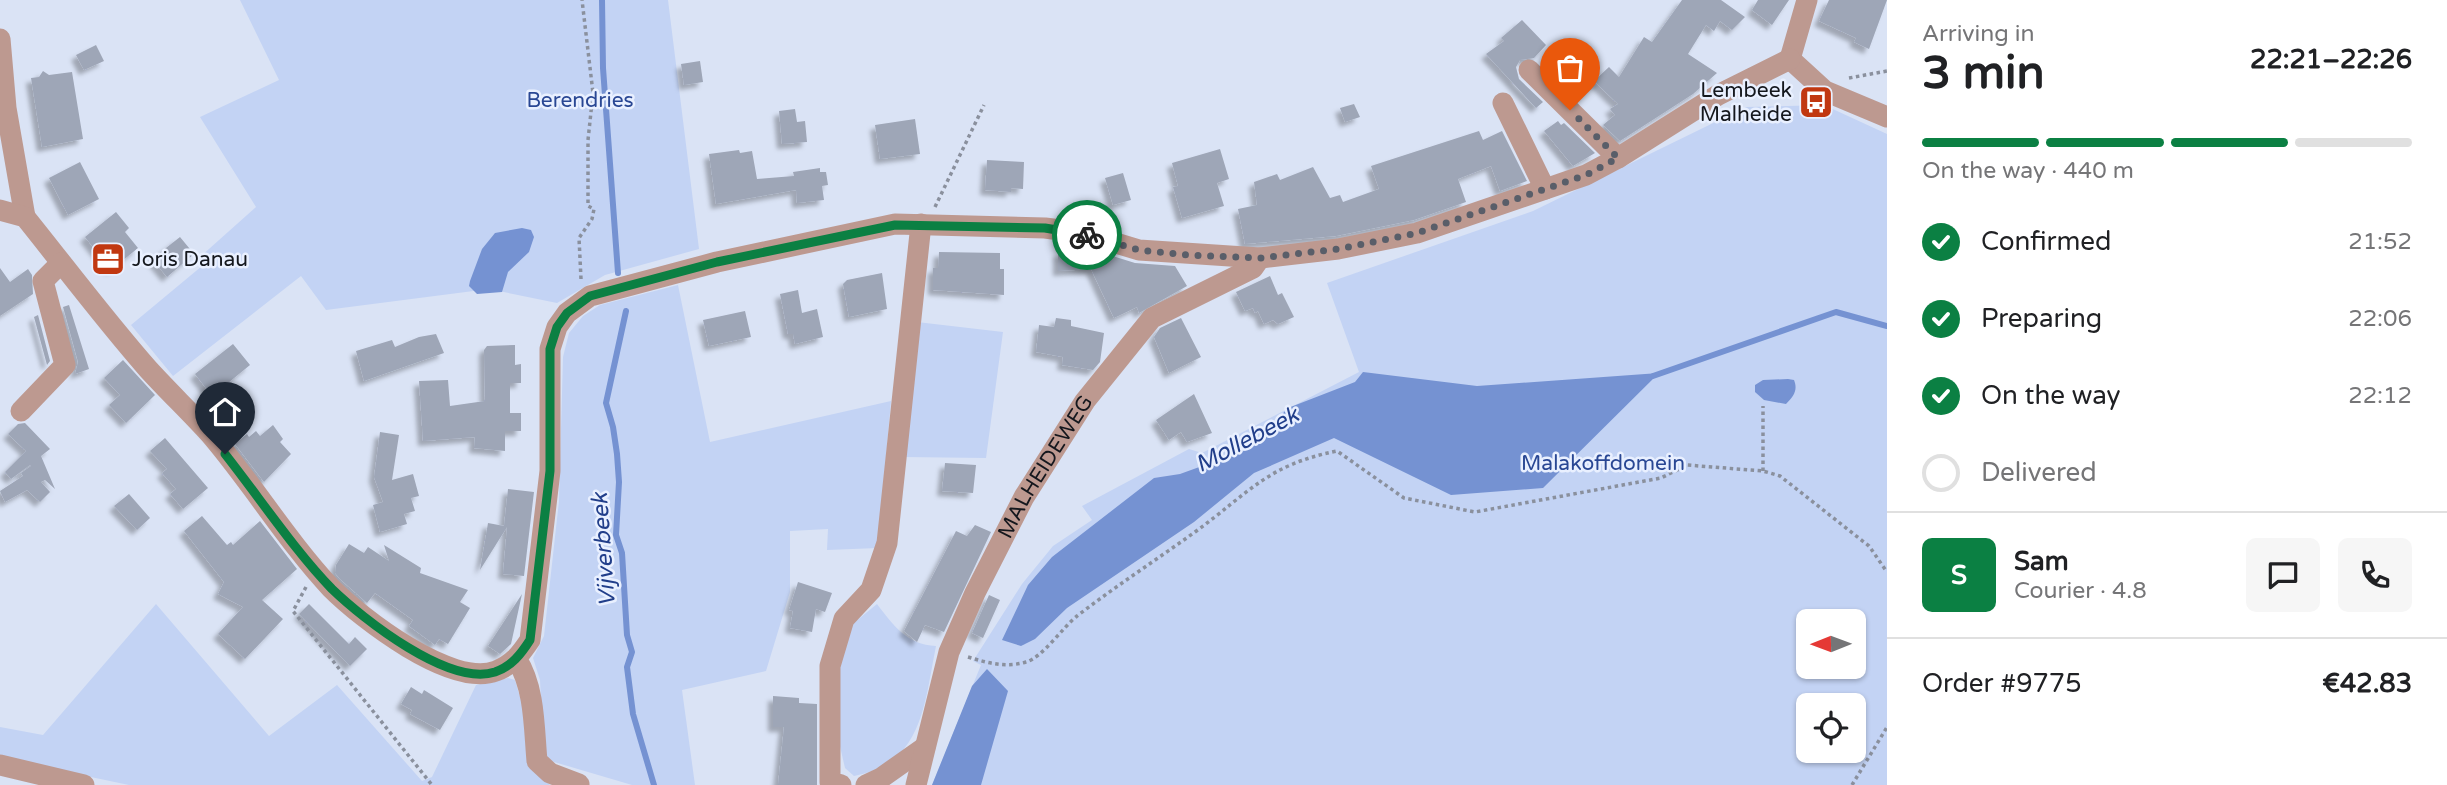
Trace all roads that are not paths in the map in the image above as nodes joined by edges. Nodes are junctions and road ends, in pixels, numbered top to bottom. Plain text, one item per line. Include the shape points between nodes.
1 (1807, 0) edge
2 (0, 39) edge
3 (1790, 59) junction
4 (1530, 70) dead end
5 (1503, 103) dead end
6 (1887, 117) edge
7 (1618, 158) junction
8 (1545, 189) junction
9 (0, 210) edge
10 (25, 217) junction
11 (927, 224) junction
12 (1260, 258) junction
13 (61, 263) junction
14 (21, 411) dead end
15 (517, 660) junction
16 (925, 747) junction
17 (0, 765) edge
18 (579, 784) edge
19 (83, 785) edge
20 (841, 785) edge
21 (866, 785) edge
22 (916, 785) edge

1 - 3 street
2 - 10 street via 6,108
3 - 6 street via 1825,92
3 - 7 street via 1718,95
4 - 7 street
5 - 8 street
7 - 8 street
8 - 12 street via 1417,233
9 - 10 street
10 - 13 street
11 - 12 street via 1045,228 1083,233 1139,250
11 - 15 street via 882,226 717,262 590,296 567,313 550,349 550,471 543,548 530,640
11 - 20 street via 887,543 871,590 844,620 830,666 830,782
12 - 16 street, MALHEIDEWEG via 1253,268 1152,318 1085,401 1024,497 975,593 948,652
13 - 14 street via 43,281 65,365
13 - 15 street via 210,435 332,588 372,623 437,663 467,672 494,672
15 - 18 street via 533,711 537,761 550,773
16 - 21 street
16 - 22 street, MALHEIDEWEG
17 - 19 street

